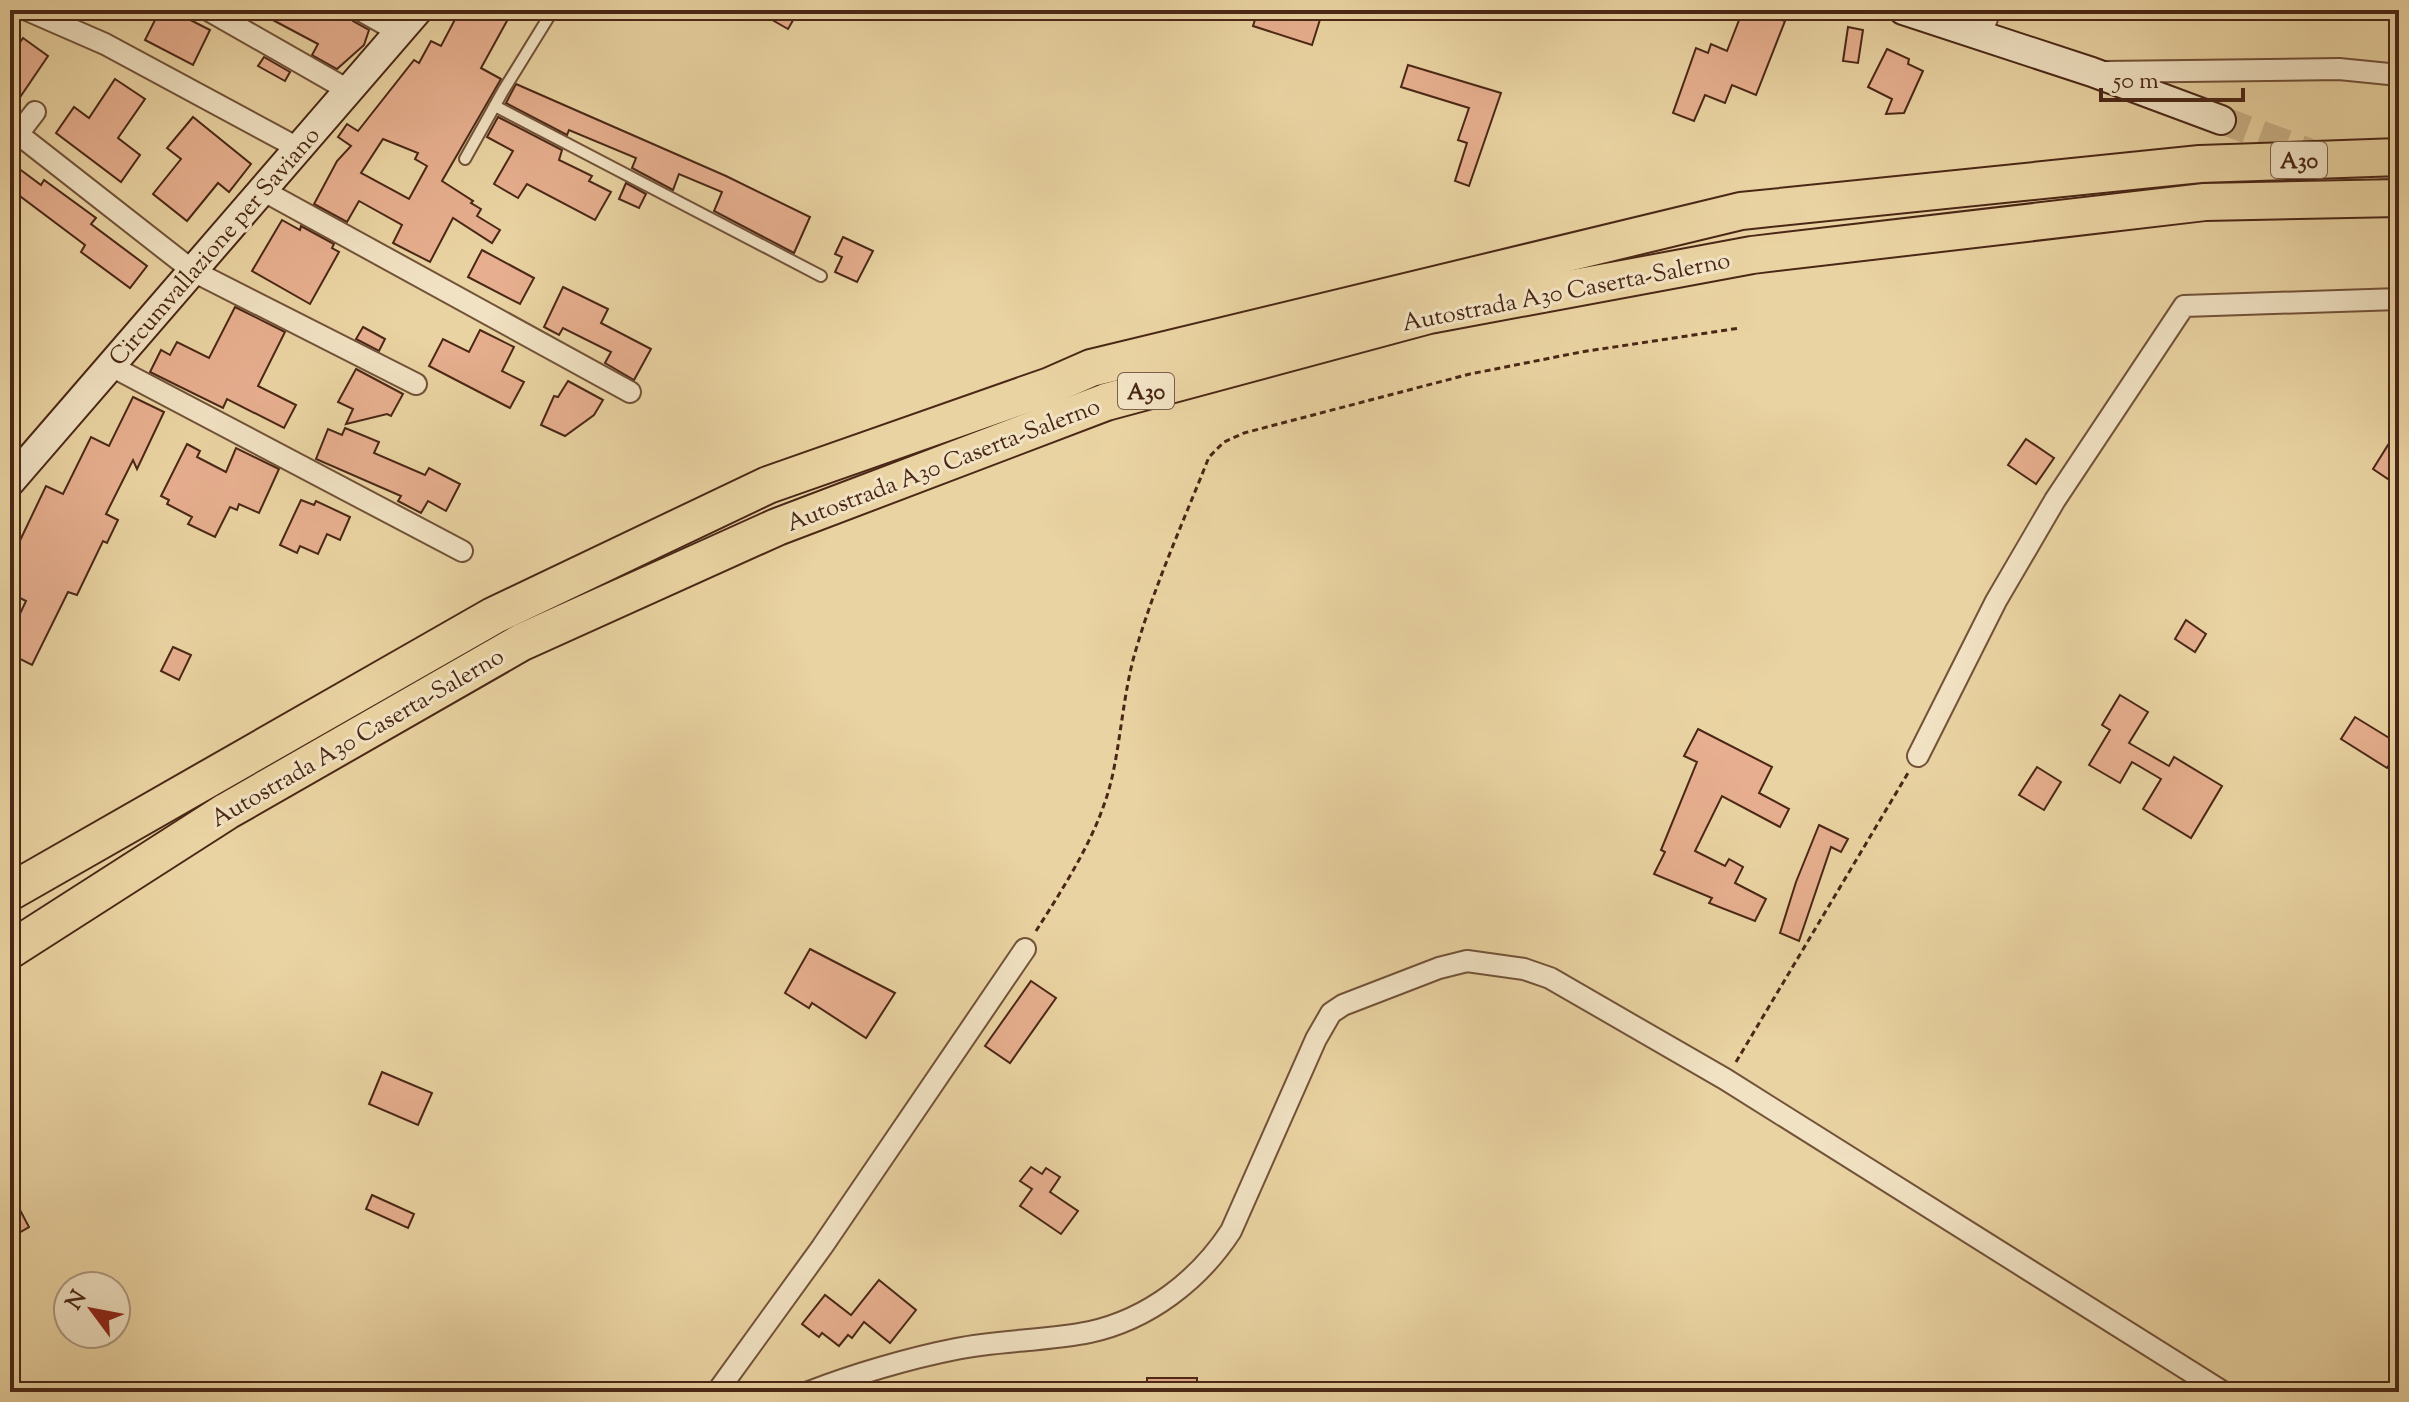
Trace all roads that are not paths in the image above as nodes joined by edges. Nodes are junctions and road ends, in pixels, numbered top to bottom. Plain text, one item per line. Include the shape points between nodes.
1 (27, 10) edge
2 (208, 10) edge
3 (360, 10) edge
4 (418, 10) edge
5 (553, 10) edge
6 (1903, 10) edge
7 (1986, 23) edge
8 (399, 32) junction
9 (2092, 72) junction
10 (2399, 75) edge
11 (348, 90) junction
12 (495, 106) junction
13 (35, 112) dead end
14 (2221, 120) tunnel mouth
15 (298, 148) junction
16 (2399, 157) edge
17 (465, 159) dead end
18 (262, 190) junction
19 (2399, 198) edge
20 (193, 271) junction
21 (821, 276) dead end
22 (2399, 299) edge
23 (111, 366) junction
24 (416, 384) dead end
25 (630, 392) dead end
26 (10, 482) edge
27 (462, 551) dead end
28 (1918, 756) road end
29 (10, 892) edge
30 (1025, 949) road end
31 (10, 950) edge
32 (717, 1392) edge
33 (809, 1392) edge
34 (2223, 1392) edge

1 - 15 street via 105,44
2 - 11 street
3 - 8 street
4 - 8 main road, Circumvallazione per Saviano
5 - 12 lane
6 - 7 main road
7 - 9 main road
8 - 11 main road, Circumvallazione per Saviano
9 - 10 street via 2339,69
9 - 14 main road
11 - 15 main road, Circumvallazione per Saviano
12 - 17 lane
12 - 21 lane
13 - 20 street via 18,134
15 - 18 main road, Circumvallazione per Saviano
16 - 29 highway, Autostrada A30 Caserta-Salerno / A30 via 2200,164 1741,211 1091,368 768,485 493,616
18 - 20 main road, Circumvallazione per Saviano
18 - 25 street
19 - 31 highway, Autostrada A30 Caserta-Salerno / A30 via 2205,202 1752,255 1429,315 1106,402 777,527 522,642 227,811
20 - 23 main road, Circumvallazione per Saviano
20 - 24 street
22 - 28 street via 2184,306 2055,500 1996,601
23 - 26 main road, Circumvallazione per Saviano
23 - 27 street
30 - 32 street
33 - 34 street via 956,1349 1096,1330 1155,1305 1214,1258 1231,1231 1331,1013 1467,961 1550,978 1725,1079

